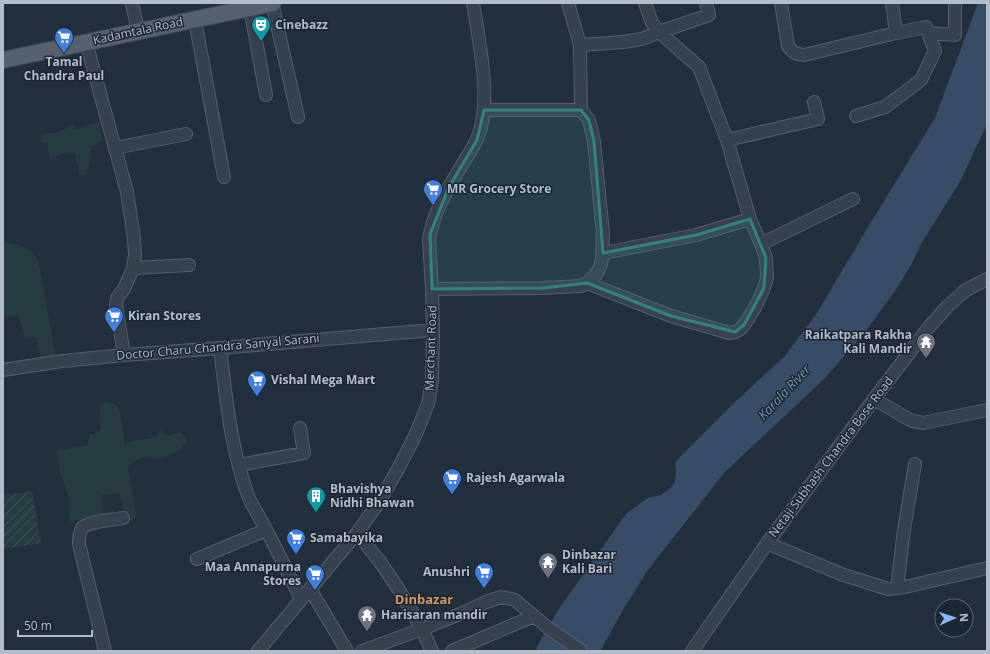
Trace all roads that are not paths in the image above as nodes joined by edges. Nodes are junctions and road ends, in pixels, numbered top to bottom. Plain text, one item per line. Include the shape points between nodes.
1 (132, 3) edge
2 (269, 3) edge
3 (473, 3) edge
4 (568, 3) edge
5 (645, 3) edge
6 (706, 3) edge
7 (781, 3) edge
8 (892, 3) edge
9 (954, 3) edge
10 (250, 8) junction
11 (195, 20) junction
12 (138, 31) junction
13 (659, 32) junction
14 (928, 33) junction
15 (896, 34) junction
16 (86, 42) junction
17 (580, 46) junction
18 (3, 60) edge
19 (266, 95) dead end
20 (814, 102) dead end
21 (484, 110) junction
22 (581, 110) junction
23 (856, 116) dead end
24 (298, 117) dead end
25 (186, 134) dead end
26 (727, 140) junction
27 (115, 148) junction
28 (224, 177) dead end
29 (853, 199) dead end
30 (750, 219) junction
31 (761, 244) junction
32 (603, 253) junction
33 (189, 265) dead end
34 (133, 268) junction
35 (987, 279) edge
36 (587, 283) junction
37 (987, 284) edge
38 (432, 289) junction
39 (433, 330) junction
40 (220, 348) junction
41 (124, 355) junction
42 (3, 370) edge
43 (877, 400) junction
44 (987, 410) edge
45 (300, 428) dead end
46 (915, 464) dead end
47 (239, 465) junction
48 (123, 518) dead end
49 (266, 530) junction
50 (357, 534) junction
51 (771, 544) junction
52 (196, 559) dead end
53 (987, 568) edge
54 (897, 588) junction
55 (310, 589) junction
56 (301, 599) junction
57 (534, 616) junction
58 (422, 629) junction
59 (699, 647) edge
60 (104, 651) edge
61 (258, 651) edge
62 (347, 651) edge
63 (362, 651) edge
64 (432, 651) edge
65 (452, 651) edge
66 (581, 651) edge

1 - 12 street
2 - 10 main road, Kadamtala Road
2 - 24 street
3 - 21 street, Merchant Road via 482,68
4 - 17 street
5 - 13 street via 652,23
6 - 13 street via 709,15
7 - 15 street via 788,46 800,55
8 - 15 street
9 - 14 street via 954,35
10 - 11 main road, Kadamtala Road
10 - 19 street
11 - 12 main road, Kadamtala Road
11 - 28 street
12 - 16 main road, Kadamtala Road
13 - 17 street via 642,39
13 - 26 street via 700,67
14 - 15 street via 926,27
14 - 23 street via 935,51 921,80 885,107
16 - 18 main road, Kadamtala Road
16 - 27 street
17 - 22 street
20 - 26 street via 818,119
21 - 22 street
21 - 38 street, Merchant Road via 477,140 436,213 429,241
22 - 32 street via 589,120 594,141
25 - 27 street
26 - 30 street
27 - 34 street via 132,231 135,255
29 - 31 street
30 - 31 street
30 - 32 street via 696,235
31 - 36 street via 767,269 764,288 744,325 735,332 729,333 671,316
32 - 36 street via 600,267
33 - 34 street
34 - 41 street via 117,298 116,306
35 - 43 street, Netaji Subhash Chandra Bose Road via 968,289 947,307 929,327
36 - 38 street via 581,286 543,288
37 - 43 street, Netaji Subhash Chandra Bose Road via 970,292 933,330
38 - 39 street, Merchant Road
39 - 40 street, Doctor Charu Chandra Sanyal Sarani
39 - 50 street, Merchant Road via 432,381 426,409 398,469
40 - 41 street, Doctor Charu Chandra Sanyal Sarani
40 - 47 street via 232,437
41 - 42 street, Doctor Charu Chandra Sanyal Sarani
43 - 44 street via 912,421 923,423
43 - 51 street, Netaji Subhash Chandra Bose Road
45 - 47 street via 304,453
46 - 54 street
47 - 49 street via 250,499
48 - 60 street via 92,523 82,529 79,536
49 - 52 street
49 - 56 street
50 - 55 street, Merchant Road
50 - 58 street via 382,563
51 - 54 street via 841,574 888,589
51 - 59 street, Netaji Subhash Chandra Bose Road
53 - 54 street
55 - 56 street, Merchant Road
55 - 62 street
56 - 61 street, Merchant Road
57 - 58 street via 514,600 501,597
57 - 65 street
57 - 66 street
58 - 63 street
58 - 64 street

